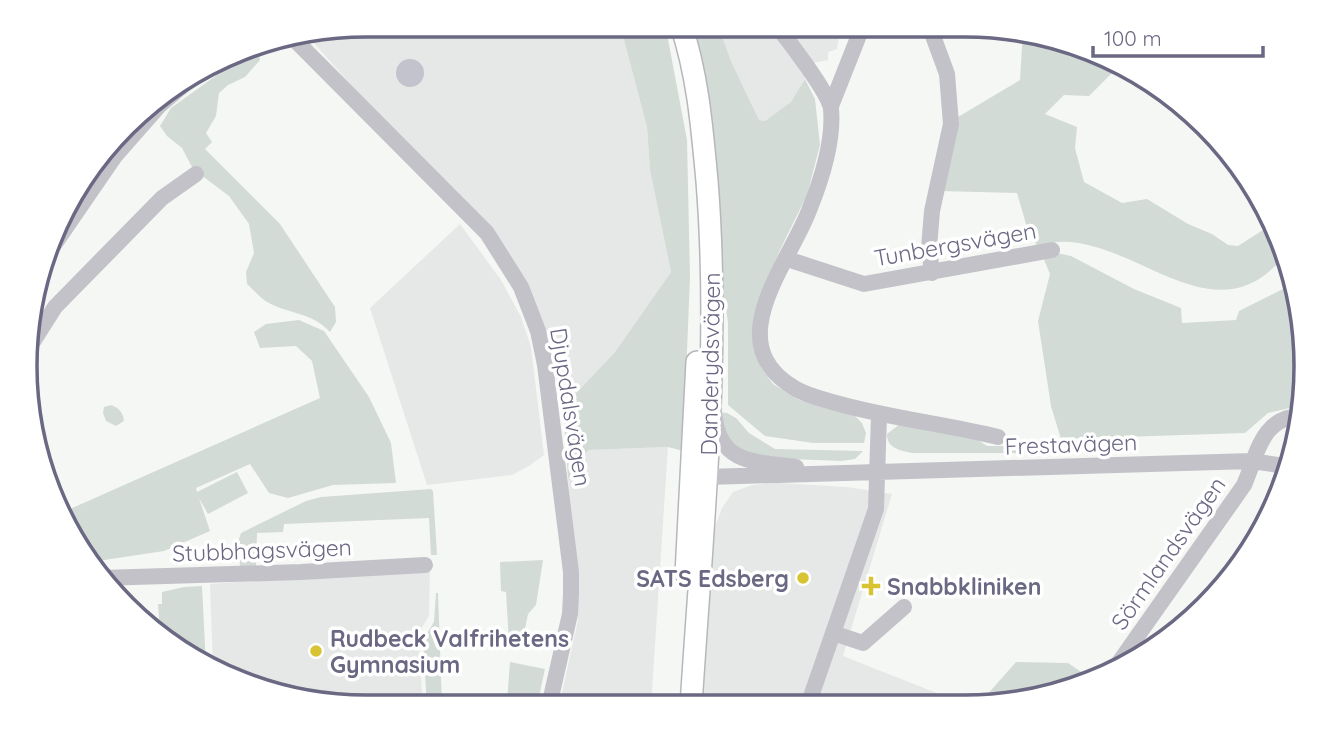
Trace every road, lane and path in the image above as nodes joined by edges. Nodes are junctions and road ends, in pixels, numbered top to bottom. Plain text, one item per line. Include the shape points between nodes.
1 (673, 37) edge
2 (684, 37) edge
3 (786, 37) edge
4 (858, 37) edge
5 (933, 37) edge
6 (299, 44) edge
7 (831, 106) junction
8 (146, 121) edge
9 (196, 174) dead end
10 (71, 220) edge
11 (1052, 250) dead end
12 (787, 259) junction
13 (932, 273) junction
14 (39, 333) edge
15 (710, 377) junction
16 (694, 414) junction
17 (879, 415) junction
18 (1290, 419) edge
19 (998, 437) dead end
20 (1252, 461) junction
21 (1279, 465) edge
22 (798, 467) junction
23 (705, 470) junction
24 (877, 471) junction
25 (858, 472) junction
26 (690, 489) junction
27 (425, 565) dead end
28 (114, 578) edge
29 (904, 607) dead end
30 (833, 633) junction
31 (1125, 654) edge
32 (552, 695) edge
33 (681, 695) edge
34 (692, 695) edge
35 (811, 695) edge

1 - 16 main road, Danderydsvägen via 686,85 698,207 701,275
2 - 15 main road, Danderydsvägen via 699,99 708,193
3 - 7 street
4 - 7 street
5 - 13 street via 947,74 951,124 932,211
6 - 32 street, Djupdalsvägen via 470,215 500,252 524,293 545,365 571,572 570,614
7 - 12 street via 828,150 810,208
8 - 10 street via 115,156
9 - 14 street via 162,198 55,307
11 - 13 street, Tunbergsvägen
12 - 13 street, Tunbergsvägen via 864,284
12 - 17 street via 762,314 760,343 769,368 799,391
15 - 22 street, Frestavägen via 716,426 732,454 744,460
15 - 23 main road, Danderydsvägen
16 - 23 main road
16 - 26 main road, Danderydsvägen
17 - 19 street
17 - 24 street
18 - 20 street, Sörmlandsvägen via 1276,422
20 - 21 street, Frestavägen
20 - 24 street, Frestavägen
20 - 31 street, Sörmlandsvägen via 1244,485
22 - 23 street, Frestavägen
22 - 25 street, Frestavägen
23 - 25 street, Frestavägen
23 - 26 main road
23 - 34 main road, Danderydsvägen
24 - 25 street, Frestavägen
24 - 30 street via 876,509
26 - 33 main road, Danderydsvägen
27 - 28 street, Stubbhagsvägen
29 - 30 street via 863,643
30 - 35 street

